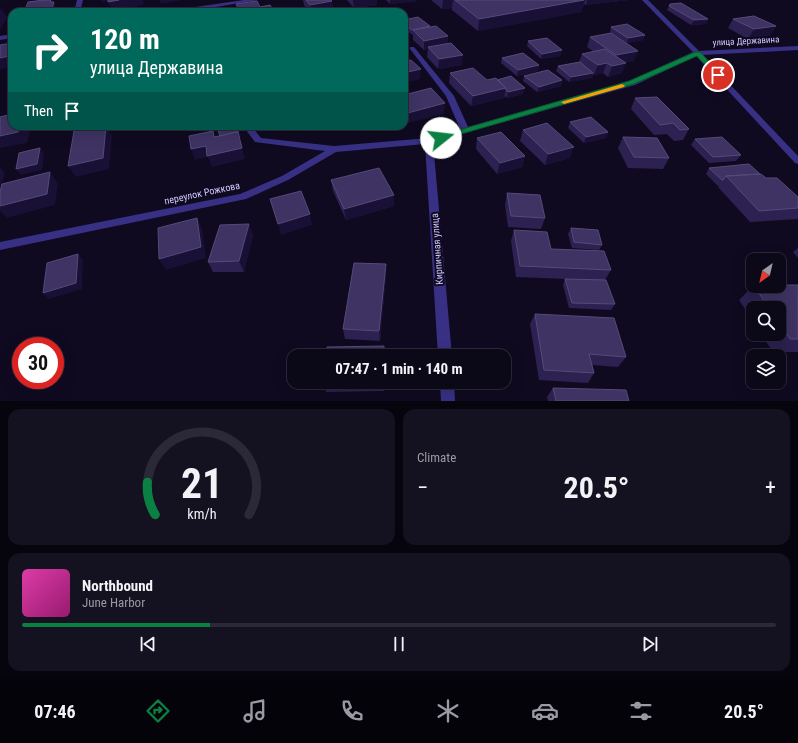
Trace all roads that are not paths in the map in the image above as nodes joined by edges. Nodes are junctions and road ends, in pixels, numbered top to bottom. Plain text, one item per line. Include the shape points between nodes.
1 (255, 0) edge
2 (645, 0) edge
3 (214, 8) edge
4 (412, 48) dead end
5 (798, 48) edge
6 (697, 53) junction
7 (250, 130) edge
8 (465, 131) junction
9 (429, 141) junction
10 (334, 149) junction
11 (798, 161) edge
12 (0, 246) edge
13 (444, 349) edge
14 (447, 389) edge
15 (448, 401) edge

1 - 3 street
2 - 6 street
4 - 8 street via 450,96
5 - 6 street, улица Державина
6 - 8 street, переулок Рожкова via 632,83
6 - 11 street, улица Державина
7 - 10 street via 258,140
8 - 9 street, переулок Рожкова
9 - 10 street, переулок Рожкова
9 - 13 street, Кирпичная улица
10 - 12 street, переулок Рожкова via 285,178 242,197
14 - 15 street

